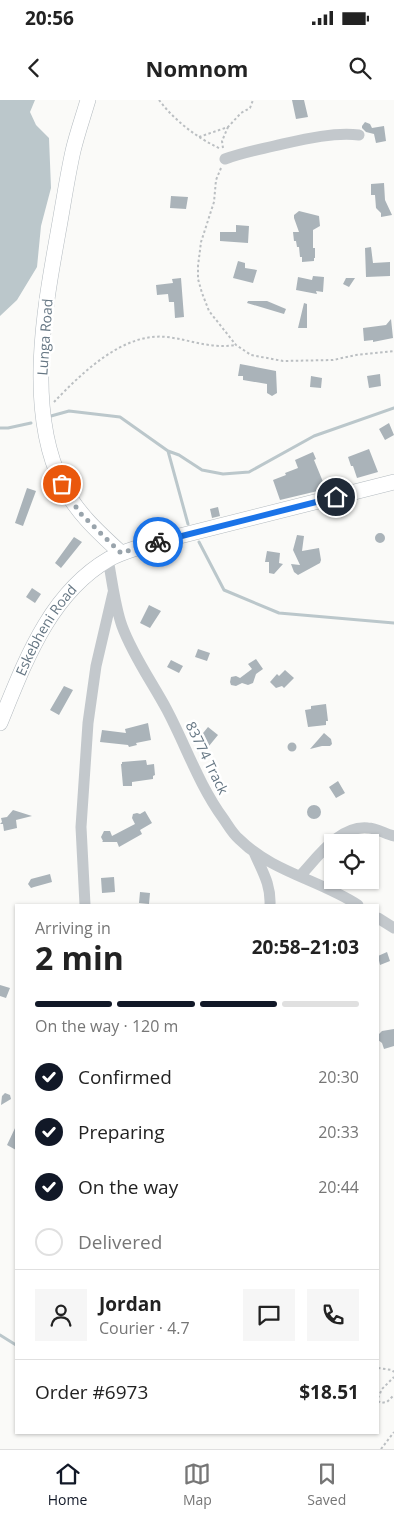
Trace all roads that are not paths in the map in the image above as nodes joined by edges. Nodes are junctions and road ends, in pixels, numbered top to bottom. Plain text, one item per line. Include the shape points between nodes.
1 (88, 100) edge
2 (359, 135) dead end
3 (225, 158) road end
4 (394, 482) edge
5 (114, 556) junction
6 (114, 588) junction
7 (0, 723) edge
8 (394, 836) edge
9 (254, 852) junction
10 (300, 876) junction
11 (85, 904) edge
12 (270, 904) edge
13 (356, 904) edge
14 (379, 919) edge
15 (394, 928) edge

1 - 5 street, Lunga Road via 73,151 48,288 40,358 46,430 62,484 79,512
2 - 3 street via 346,133 308,139
4 - 5 street, Eskebheni Road via 148,544
5 - 6 street, 83774 Track
5 - 7 street, Eskebheni Road via 68,591 19,675
6 - 9 street, 83774 Track via 121,624 130,646 167,711 202,784 238,839
6 - 11 street via 96,666 88,723 81,827
8 - 10 street via 367,828 347,832
9 - 10 street, 83774 Track
9 - 12 street via 268,883
10 - 13 street, 83774 Track
14 - 15 street

